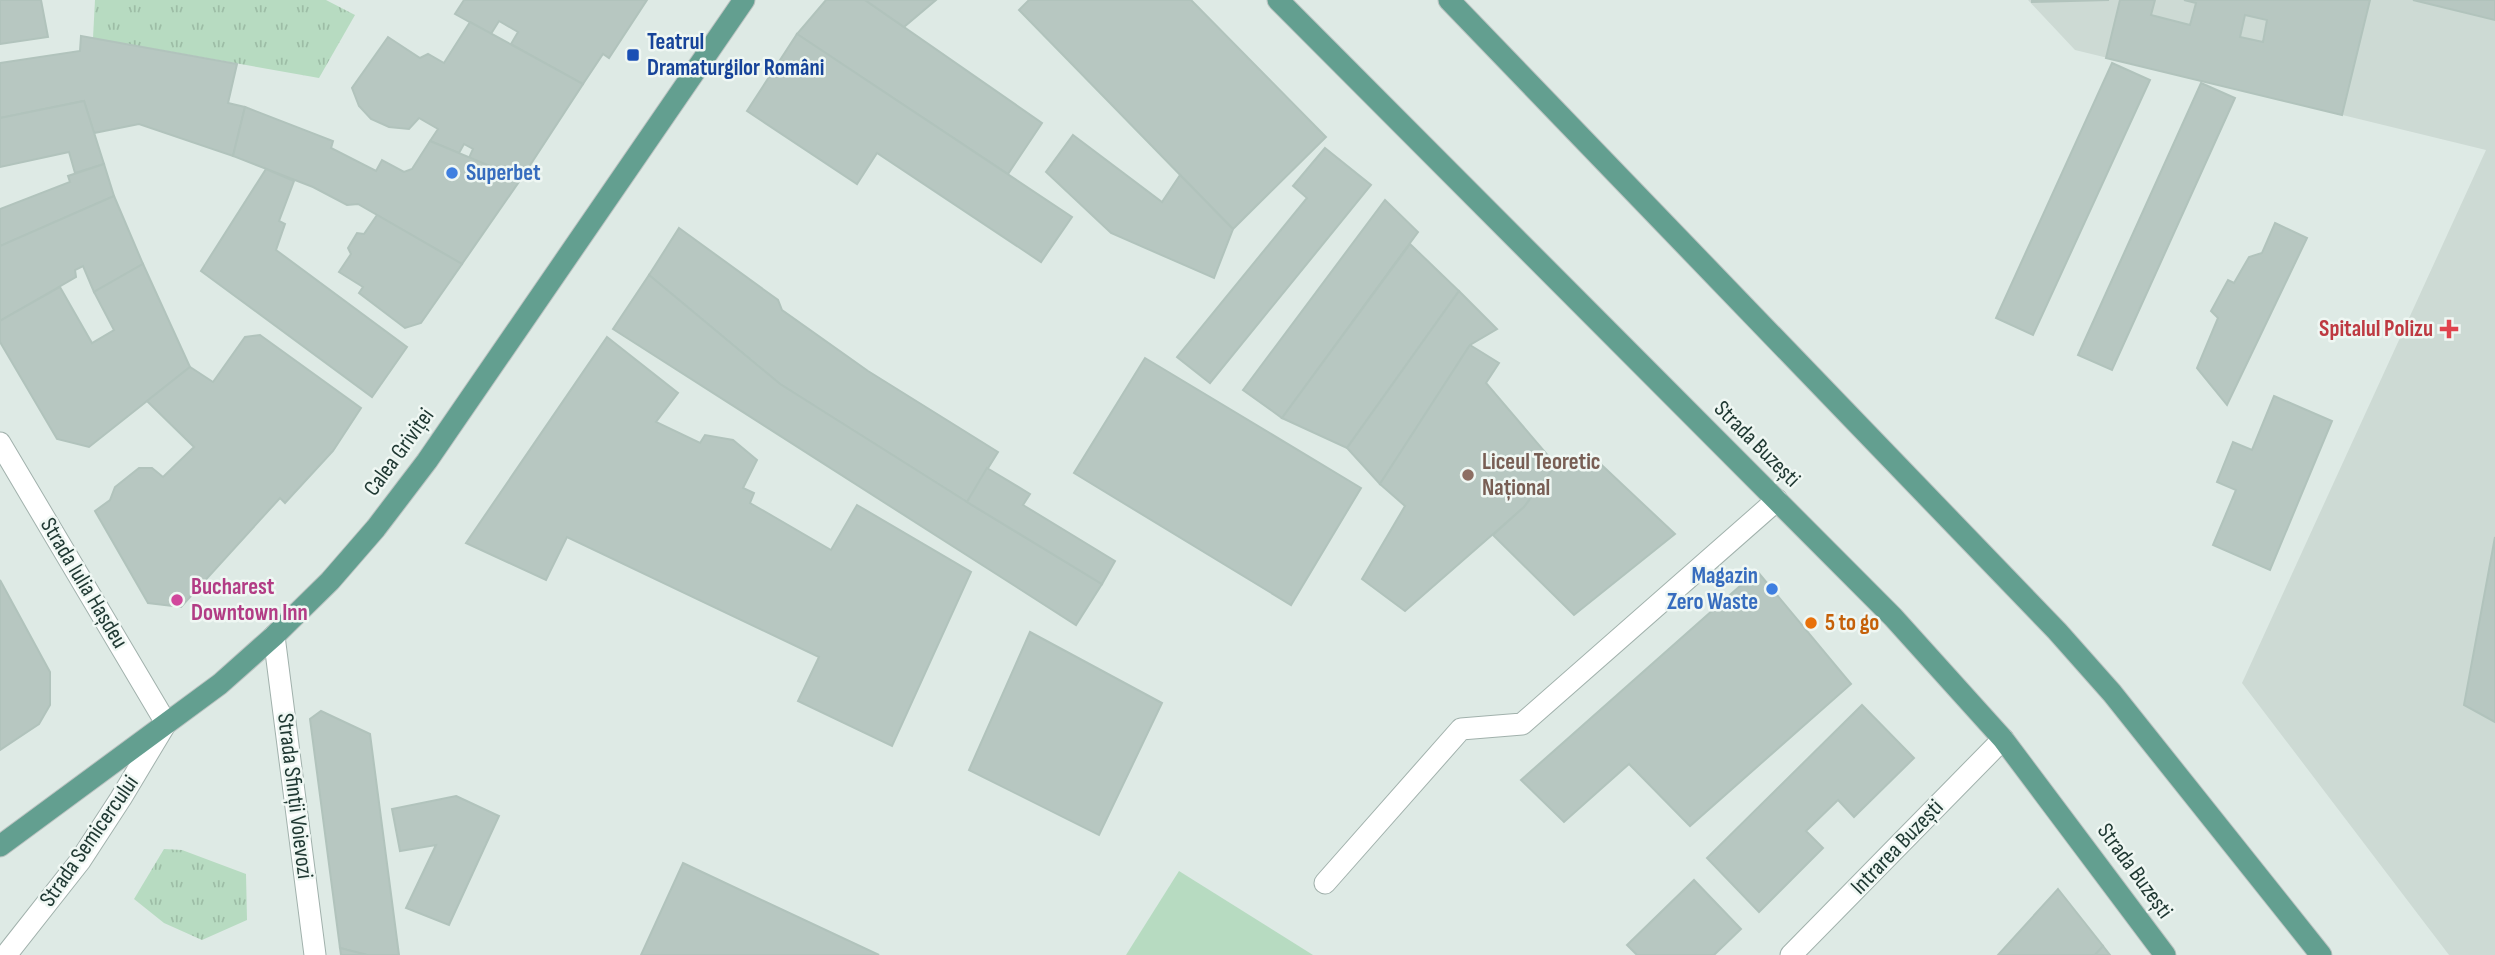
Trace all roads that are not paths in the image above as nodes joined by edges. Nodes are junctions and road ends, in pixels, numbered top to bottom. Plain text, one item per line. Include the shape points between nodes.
1 (744, 0) edge
2 (1278, 0) edge
3 (1449, 0) edge
4 (0, 443) edge
5 (1777, 500) junction
6 (274, 636) junction
7 (166, 723) junction
8 (2003, 739) junction
9 (0, 846) edge
10 (1325, 883) dead end
11 (6, 955) edge
12 (315, 955) edge
13 (1791, 955) edge
14 (2165, 955) edge
15 (2321, 955) edge

1 - 6 main road, Calea Griviței via 427,461 376,528
2 - 5 main road, Strada Buzești
3 - 15 main road via 2057,631
4 - 7 street, Strada Iulia Hașdeu
5 - 8 main road, Strada Buzești via 1893,617
5 - 10 street via 1522,724 1461,729
6 - 7 main road, Calea Griviței via 220,684
6 - 12 street, Strada Sfinții Voievozi
7 - 9 main road, Calea Griviței
7 - 11 street, Strada Semicercului via 80,860
8 - 13 street, Intrarea Buzești
8 - 14 main road, Strada Buzești

